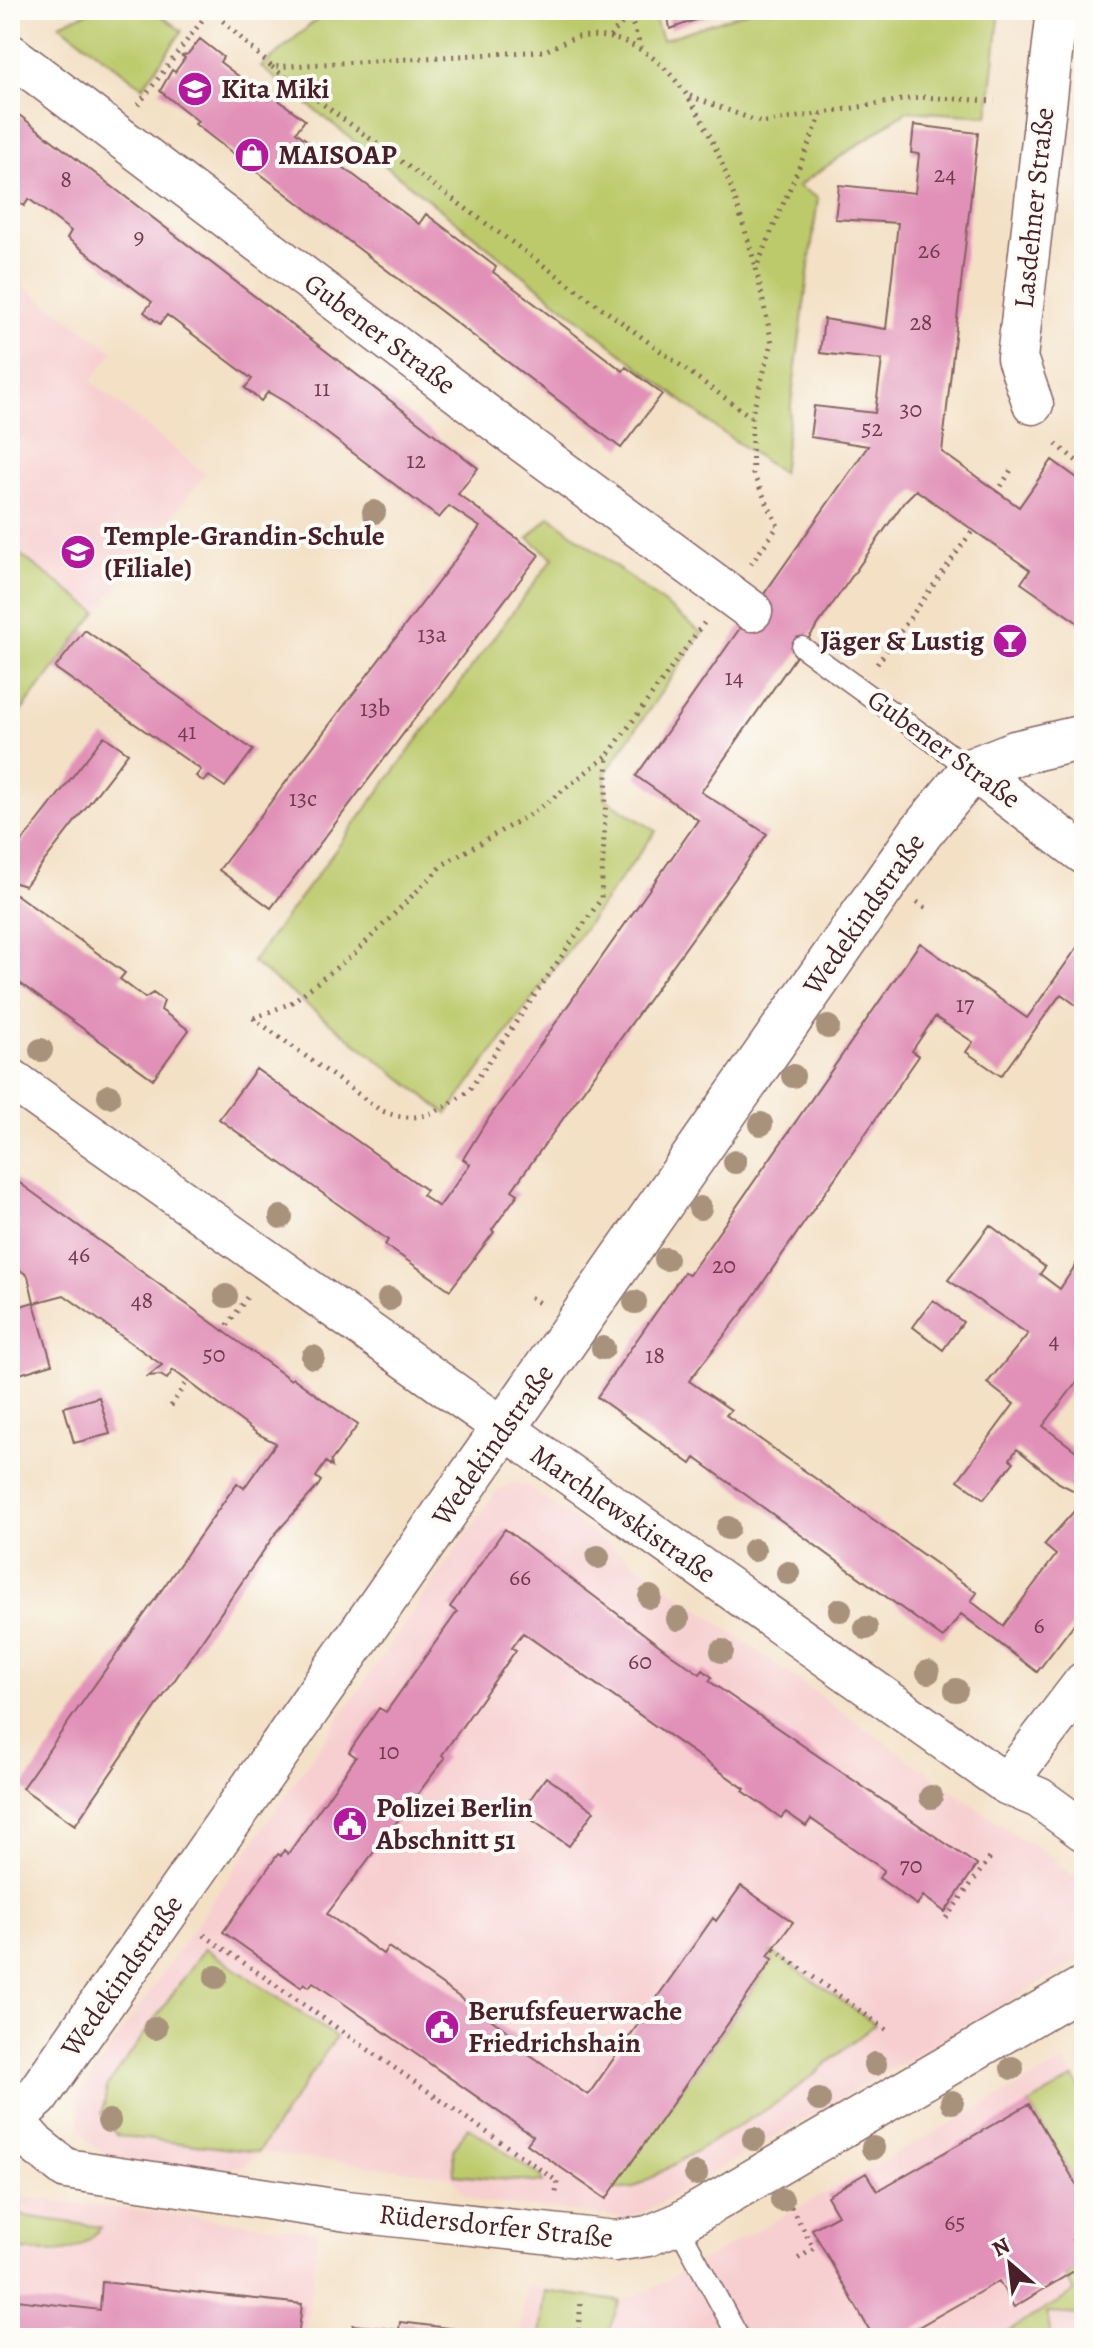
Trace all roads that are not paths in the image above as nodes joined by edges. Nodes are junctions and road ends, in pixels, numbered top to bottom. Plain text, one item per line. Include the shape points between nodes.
1 (1057, 10) edge
2 (10, 54) edge
3 (1033, 404) dead end
4 (752, 611) dead end
5 (802, 647) dead end
6 (1084, 737) edge
7 (972, 770) junction
8 (1084, 854) edge
9 (10, 1078) edge
10 (503, 1429) junction
11 (1084, 1682) edge
12 (1006, 1784) junction
13 (1084, 1831) edge
14 (1084, 1986) edge
15 (11, 2118) edge
16 (677, 2224) junction
17 (739, 2338) edge

1 - 3 street, Lasdehner Straße via 1017,358
2 - 4 street, Gubener Straße
5 - 7 lane, Gubener Straße
6 - 7 street via 1015,753
7 - 8 street, Gubener Straße
7 - 10 street, Wedekindstraße via 895,867
9 - 10 street, Marchlewskistraße
10 - 12 street, Marchlewskistraße
10 - 15 street, Wedekindstraße via 111,1993 37,2096
11 - 12 street
12 - 13 street, Marchlewskistraße via 1039,1798
14 - 16 street, Rüdersdorfer Straße
15 - 16 street, Rüdersdorfer Straße via 66,2169 131,2181 615,2241
16 - 17 lane

